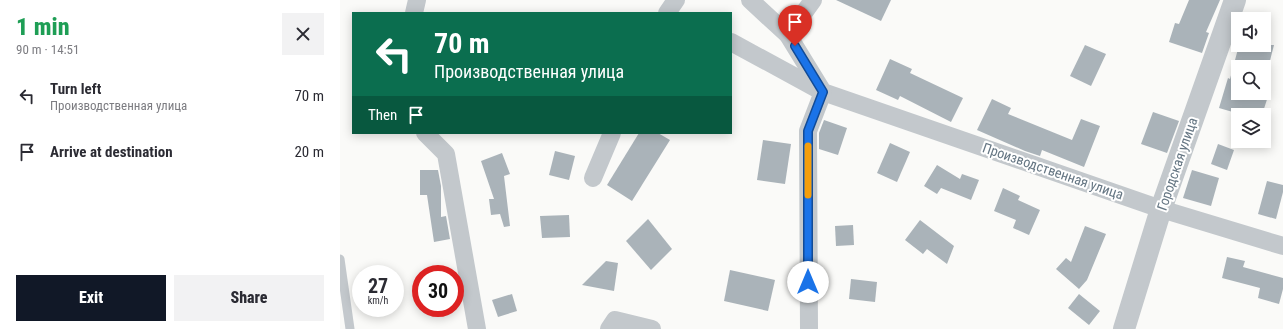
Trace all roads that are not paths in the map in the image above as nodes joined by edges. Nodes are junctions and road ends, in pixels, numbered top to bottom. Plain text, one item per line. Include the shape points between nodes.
1 (417, 0) edge
2 (750, 0) edge
3 (813, 0) edge
4 (1234, 0) edge
5 (414, 12) edge
6 (788, 35) junction
7 (732, 43) edge
8 (823, 92) junction
9 (426, 134) edge
10 (612, 134) edge
11 (593, 178) dead end
12 (1161, 208) junction
13 (1283, 246) edge
14 (340, 259) edge
15 (350, 329) edge
16 (477, 329) edge
17 (609, 329) edge
18 (652, 329) edge
19 (809, 329) edge
20 (1124, 329) edge

1 - 5 street
2 - 6 street
3 - 6 street
4 - 12 street, Городская улица
6 - 8 street
7 - 8 street, Производственная улица
8 - 12 street, Производственная улица
8 - 19 street via 808,131
9 - 16 street via 446,154
10 - 11 street
12 - 13 street, Производственная улица
12 - 20 street, Городская улица
14 - 15 lane
17 - 18 street via 615,320

